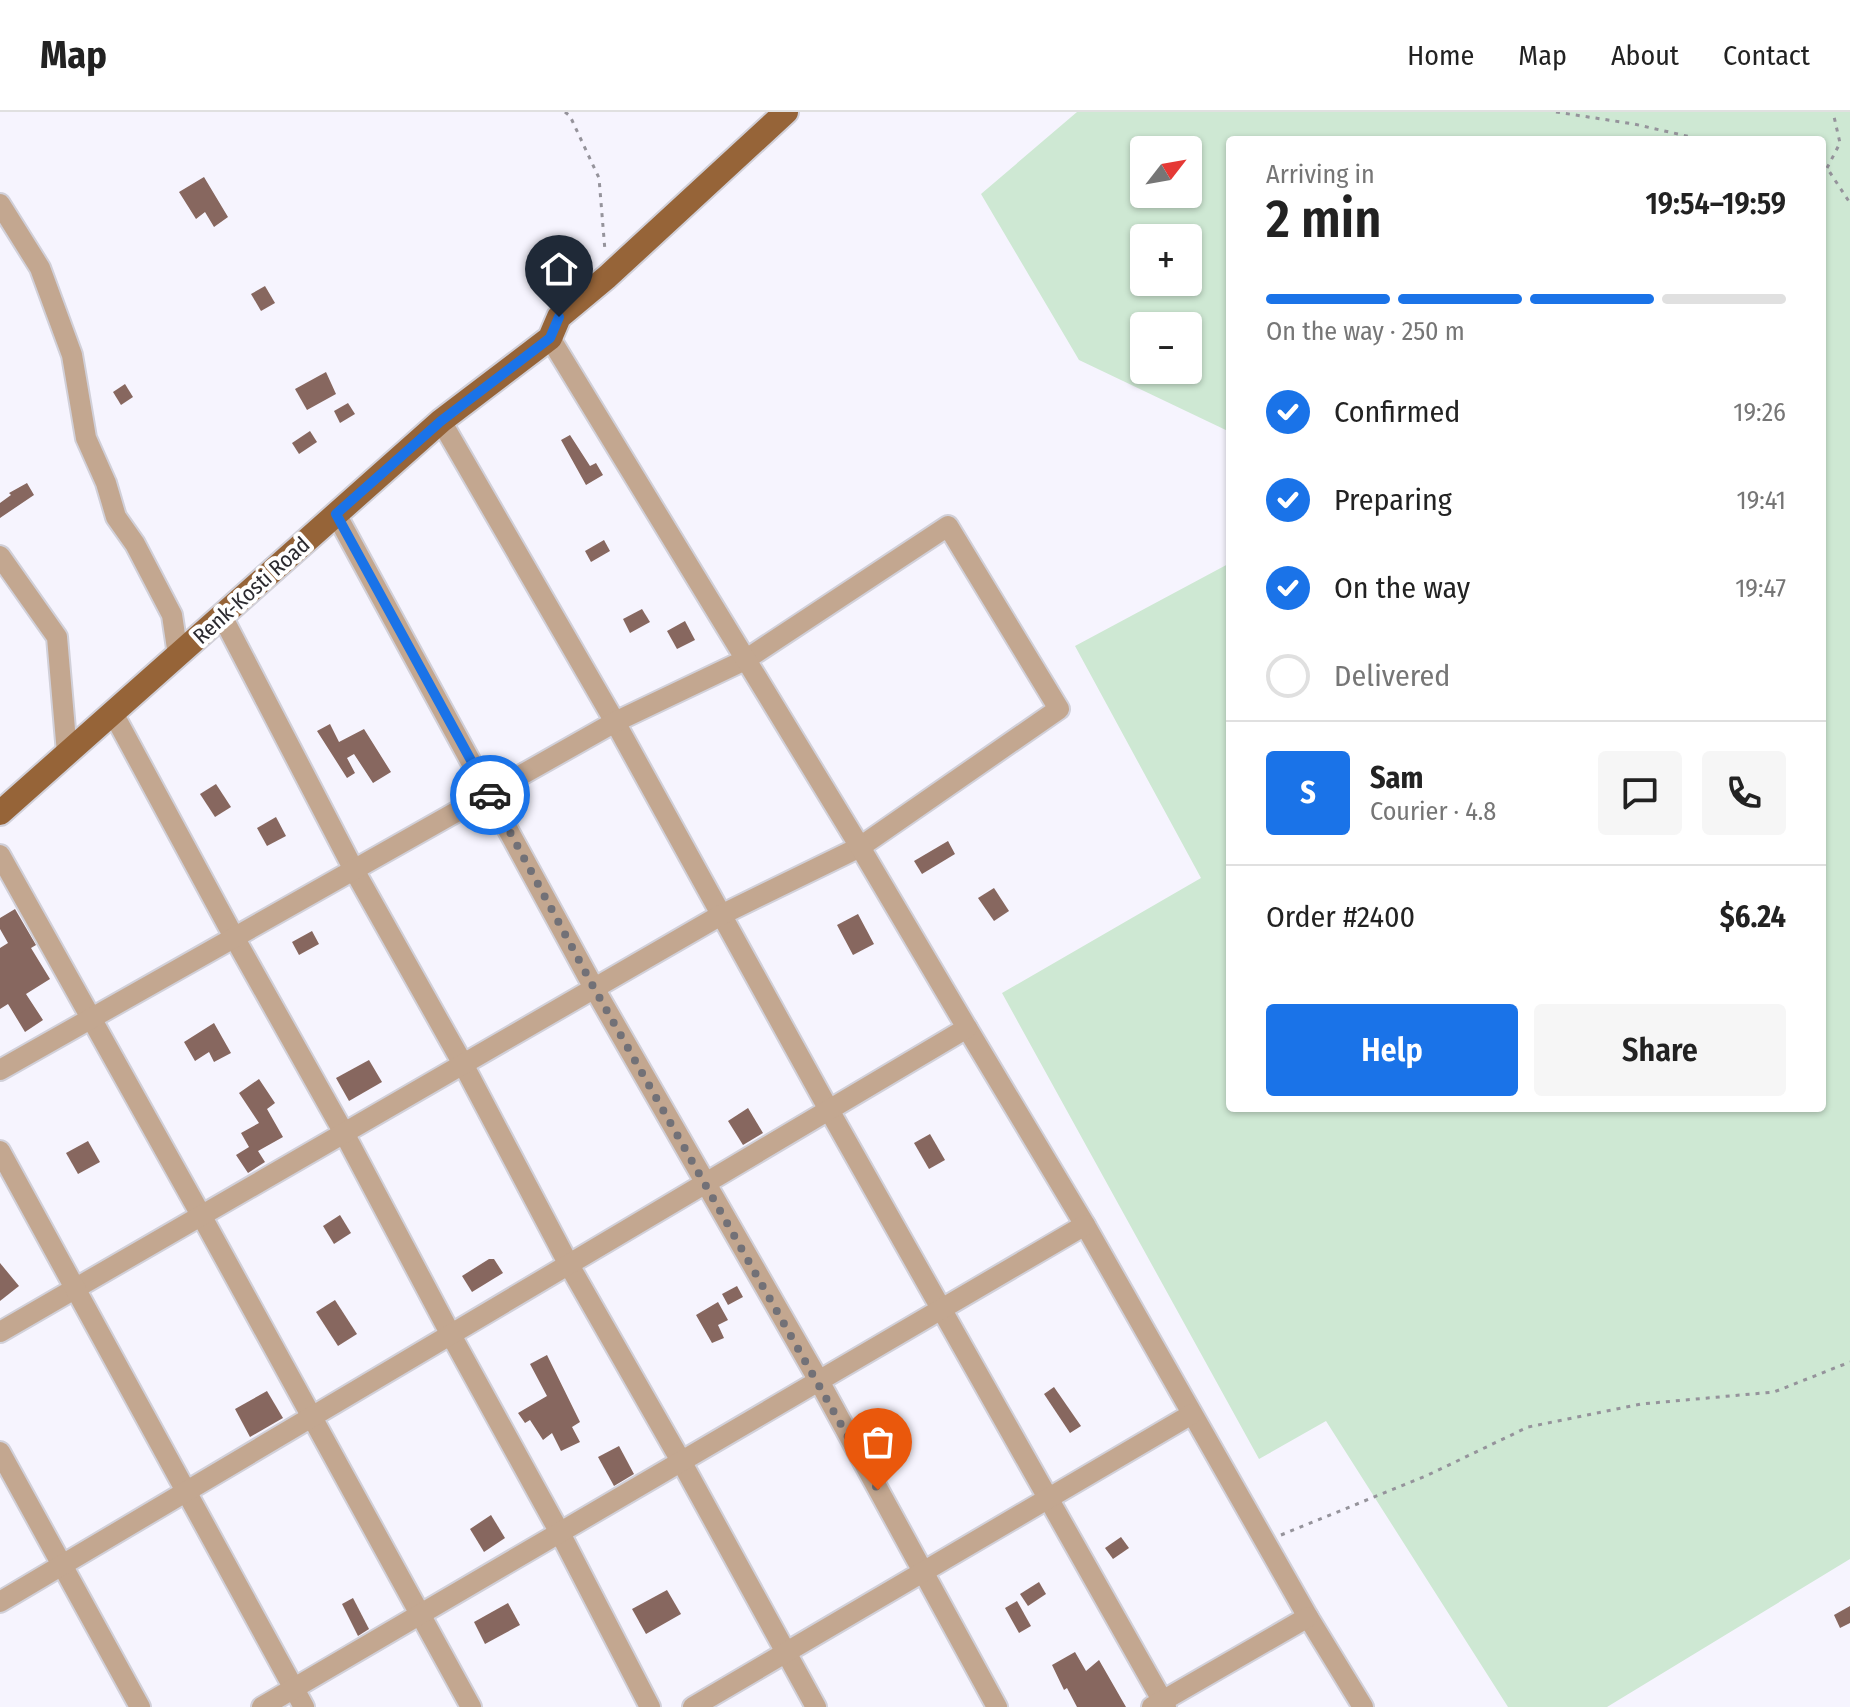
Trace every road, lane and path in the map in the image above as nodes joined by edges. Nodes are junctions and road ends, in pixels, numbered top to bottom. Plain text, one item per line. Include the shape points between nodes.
1 (565, 112) edge
2 (786, 112) edge
3 (1556, 112) edge
4 (1833, 112) edge
5 (1686, 136) edge
6 (1826, 165) edge
7 (1826, 168) edge
8 (1850, 203) edge
9 (0, 204) edge
10 (607, 277) junction
11 (550, 338) junction
12 (441, 421) junction
13 (336, 514) junction
14 (0, 556) edge
15 (222, 616) junction
16 (178, 655) junction
17 (745, 660) junction
18 (113, 713) junction
19 (615, 722) junction
20 (67, 753) junction
21 (489, 793) junction
22 (0, 813) edge
23 (860, 847) junction
24 (0, 855) edge
25 (354, 870) junction
26 (721, 915) junction
27 (234, 937) junction
28 (594, 988) junction
29 (90, 1019) junction
30 (967, 1028) junction
31 (463, 1064) junction
32 (0, 1070) edge
33 (829, 1110) junction
34 (344, 1133) junction
35 (0, 1151) edge
36 (706, 1184) junction
37 (201, 1215) junction
38 (1085, 1225) junction
39 (569, 1265) junction
40 (75, 1288) junction
41 (943, 1308) junction
42 (0, 1332) edge
43 (451, 1335) junction
44 (1850, 1362) edge
45 (819, 1381) junction
46 (1192, 1414) junction
47 (312, 1417) junction
48 (0, 1452) edge
49 (681, 1461) junction
50 (185, 1492) junction
51 (1048, 1498) junction
52 (560, 1533) junction
53 (1266, 1540) junction
54 (62, 1565) junction
55 (923, 1572) junction
56 (0, 1602) edge
57 (421, 1614) junction
58 (1308, 1617) junction
59 (786, 1652) junction
60 (294, 1688) junction
61 (1160, 1705) edge
62 (140, 1707) edge
63 (262, 1707) edge
64 (304, 1707) edge
65 (471, 1707) edge
66 (650, 1707) edge
67 (693, 1707) edge
68 (816, 1707) edge
69 (997, 1707) edge
70 (1363, 1707) edge

1 - 10 path via 599,178
2 - 10 main road, Renk-Kosti Road
3 - 5 path
4 - 6 path via 1840,143
7 - 8 path
9 - 16 street via 40,268 72,355 86,438 116,517 172,615
10 - 11 main road, Renk-Kosti Road via 559,317
11 - 12 main road, Renk-Kosti Road
11 - 17 street
12 - 13 main road, Renk-Kosti Road
12 - 19 street
13 - 15 main road, Renk-Kosti Road
13 - 21 street
14 - 20 street via 57,637
15 - 16 main road, Renk-Kosti Road
15 - 25 street
16 - 18 main road, Renk-Kosti Road
17 - 19 street
17 - 23 street
17 - 23 street via 948,526 1059,709
18 - 20 main road, Renk-Kosti Road
18 - 27 street
19 - 21 street
19 - 26 street
20 - 22 main road, Renk-Kosti Road
21 - 25 street
21 - 28 street
23 - 26 street
23 - 30 street
24 - 29 street
25 - 27 street
25 - 31 street
26 - 28 street
26 - 33 street
27 - 29 street
27 - 34 street
28 - 31 street
28 - 36 street
29 - 32 street
29 - 37 street
30 - 33 street
30 - 38 street
31 - 34 street
31 - 39 street
33 - 36 street
33 - 41 street
34 - 37 street
34 - 43 street
35 - 40 street
36 - 39 street
36 - 45 street
37 - 40 street
37 - 47 street
38 - 41 street
38 - 46 street
39 - 43 street
39 - 49 street
40 - 42 street
40 - 50 street
41 - 45 street
41 - 51 street
43 - 47 street
43 - 52 street
44 - 53 path via 1774,1392 1641,1404 1528,1427 1428,1475
45 - 49 street
45 - 55 street
46 - 51 street
46 - 53 street
47 - 50 street
47 - 57 street
48 - 54 street
49 - 52 street
49 - 59 street
50 - 54 street
50 - 60 street
51 - 55 street
51 - 61 street
52 - 57 street
52 - 66 street
53 - 58 street
54 - 56 street
54 - 62 street
55 - 59 street
55 - 69 street
57 - 60 street
57 - 65 street
58 - 61 street
58 - 70 street
59 - 67 street
59 - 68 street
60 - 63 street
60 - 64 street

